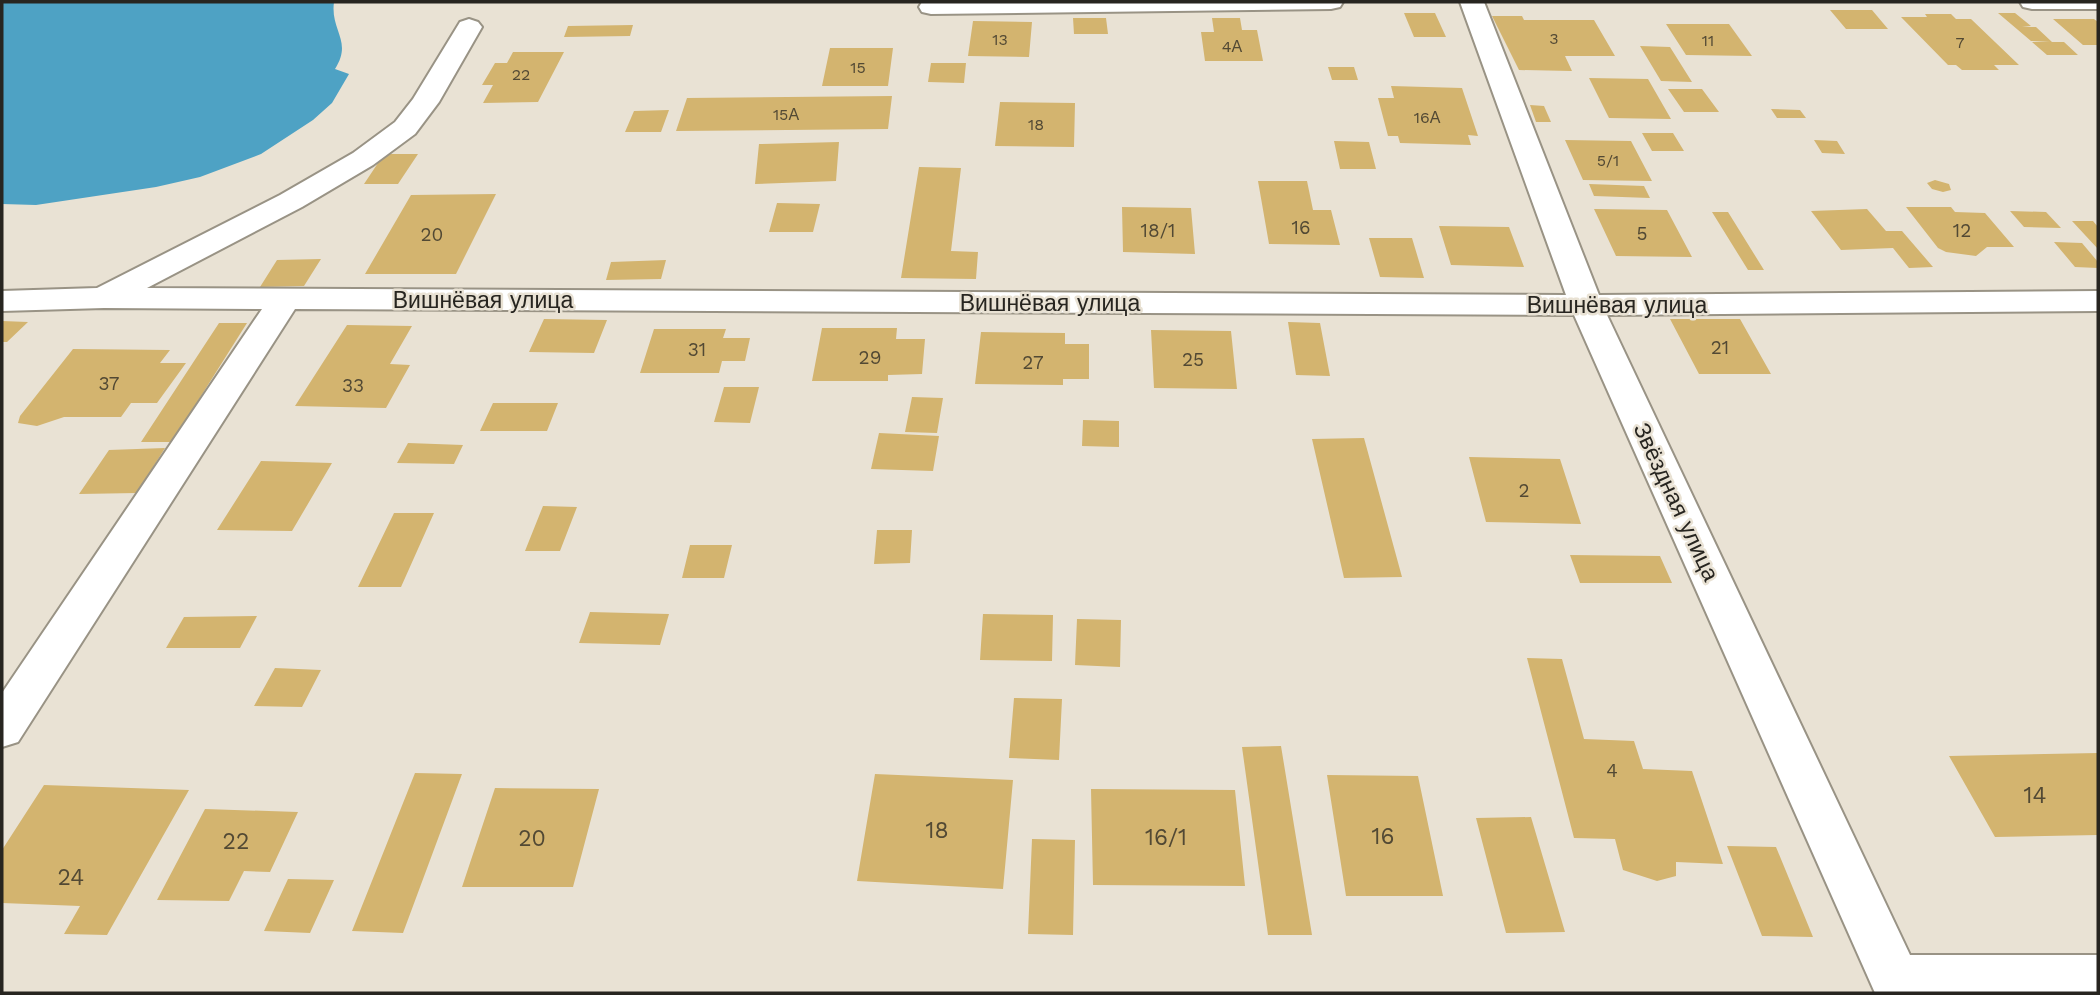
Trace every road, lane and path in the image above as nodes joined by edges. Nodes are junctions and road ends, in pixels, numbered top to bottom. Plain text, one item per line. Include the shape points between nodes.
1 (1331, 2) edge
2 (1472, 2) edge
3 (2032, 2) edge
4 (2098, 2) edge
5 (930, 7) dead end
6 (469, 27) dead end
7 (104, 298) junction
8 (285, 299) junction
9 (2, 301) edge
10 (2098, 301) edge
11 (1586, 305) junction
12 (2, 729) edge
13 (2098, 981) edge
14 (1899, 987) edge

1 - 5 street
2 - 11 street, Звёздная улица
3 - 4 street
6 - 7 street via 405,128 291,201
7 - 8 street, Вишнёвая улица
7 - 9 street, Вишнёвая улица
8 - 11 street, Вишнёвая улица
8 - 12 street
10 - 11 street, Вишнёвая улица
11 - 14 street, Звёздная улица
13 - 14 street

